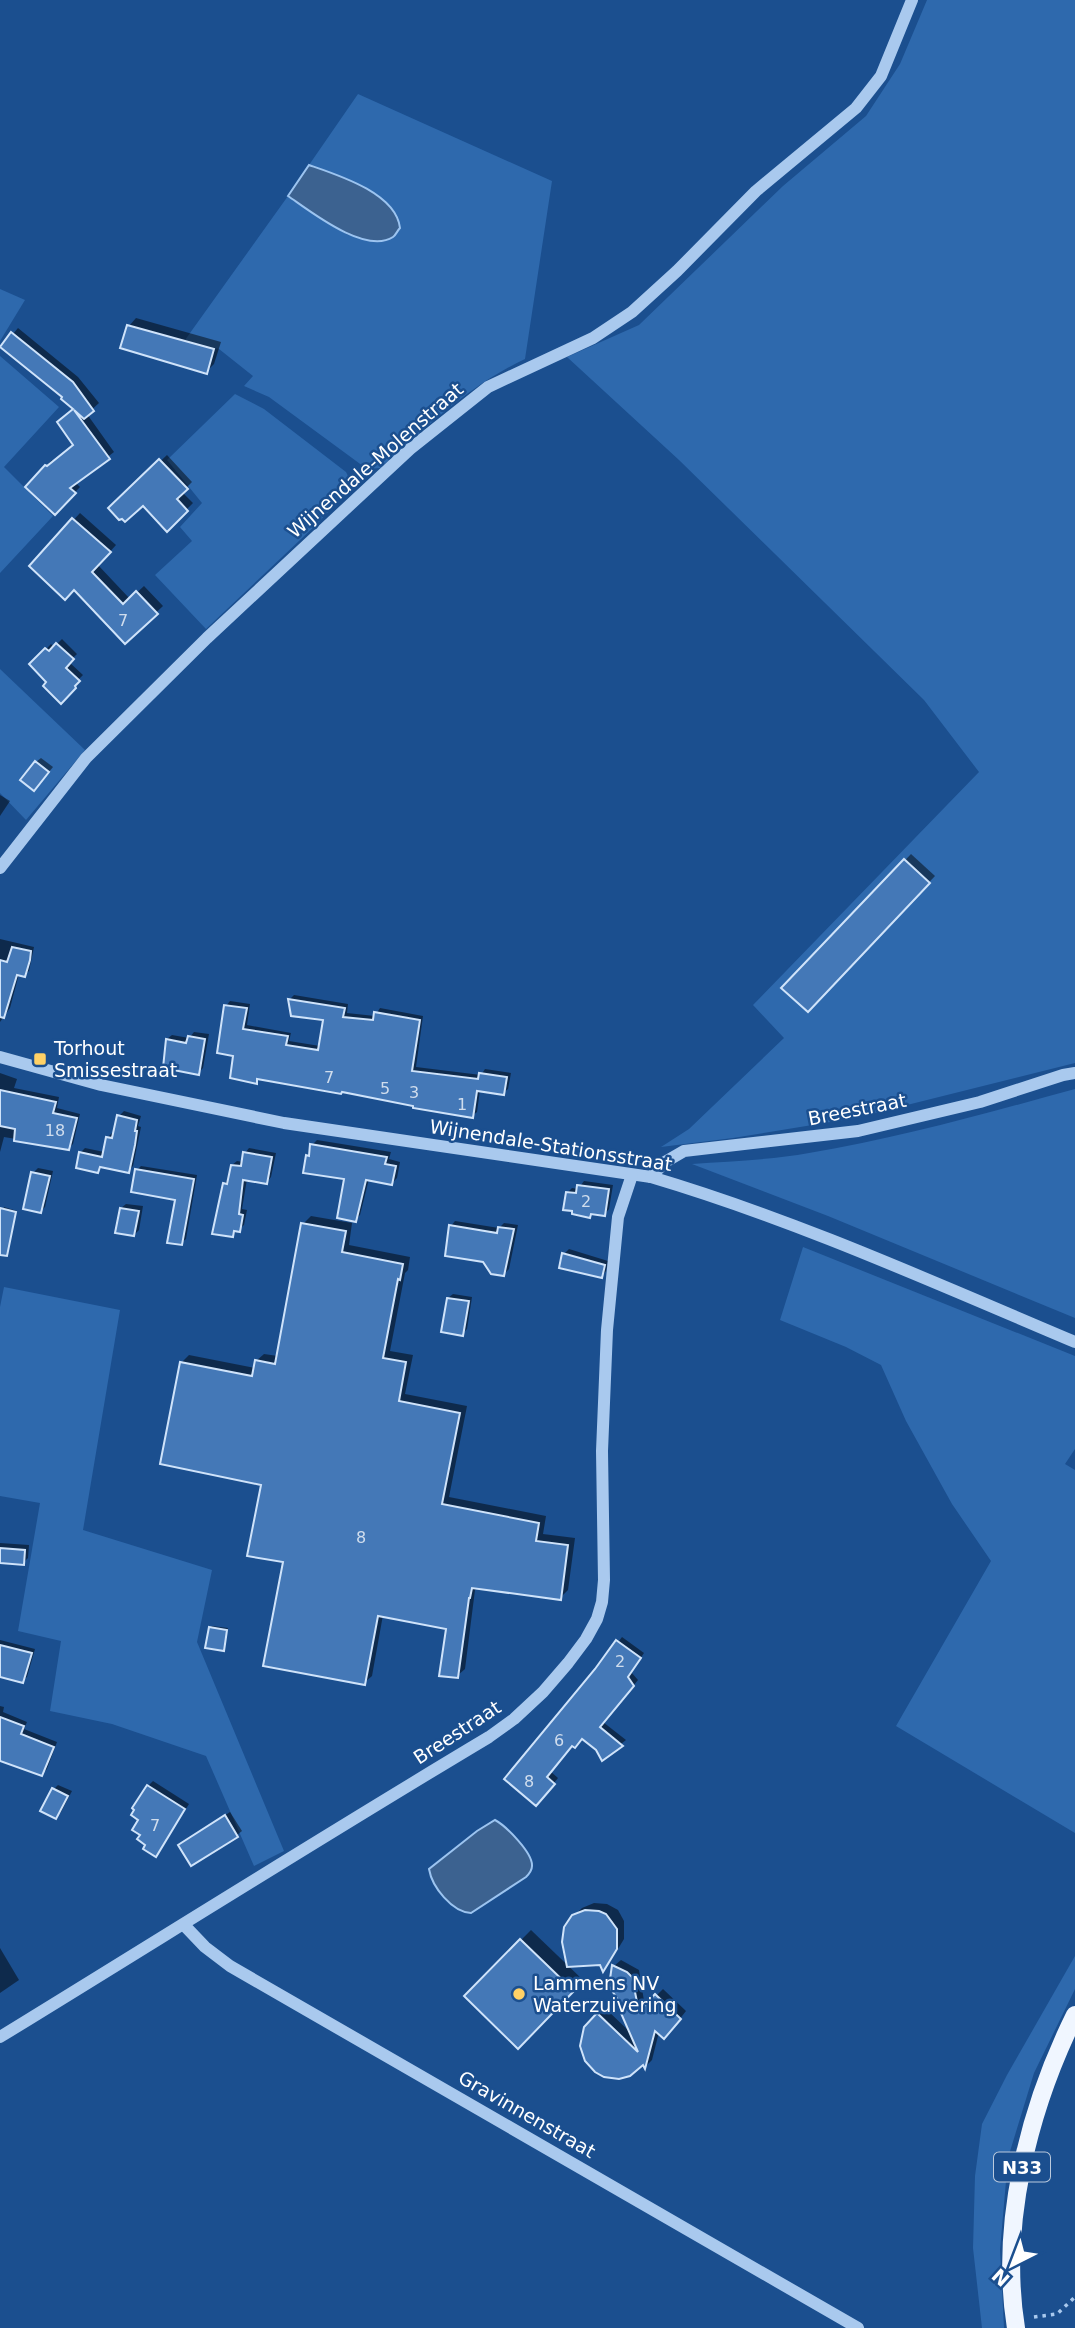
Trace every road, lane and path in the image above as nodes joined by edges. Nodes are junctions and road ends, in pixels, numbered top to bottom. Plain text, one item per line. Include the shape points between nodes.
1 (912, 0) edge
2 (0, 868) edge
3 (0, 1057) edge
4 (1075, 1073) edge
5 (632, 1175) junction
6 (651, 1177) junction
7 (1075, 1342) edge
8 (184, 1925) junction
9 (1075, 2015) edge
10 (0, 2037) edge
11 (1075, 2297) edge
12 (1015, 2324) edge
13 (858, 2328) edge

1 - 2 street, Wijnendale-Molenstraat via 881,76 856,108 756,191 623,319 488,387 410,449 86,758
3 - 5 street, Wijnendale-Stationsstraat via 101,1085 284,1123
4 - 6 street, Breestraat via 858,1131 684,1151
5 - 6 street, Wijnendale-Stationsstraat
5 - 8 street, Breestraat via 618,1217 607,1330 602,1602 586,1639 542,1692 489,1737
6 - 7 street, Wijnendale-Stationsstraat via 779,1219
8 - 10 street, Breestraat
8 - 13 street, Gravinnenstraat via 230,1966
9 - 12 main road, N33 via 1038,2104 1024,2153 1012,2260
11 - 12 path via 1057,2314

